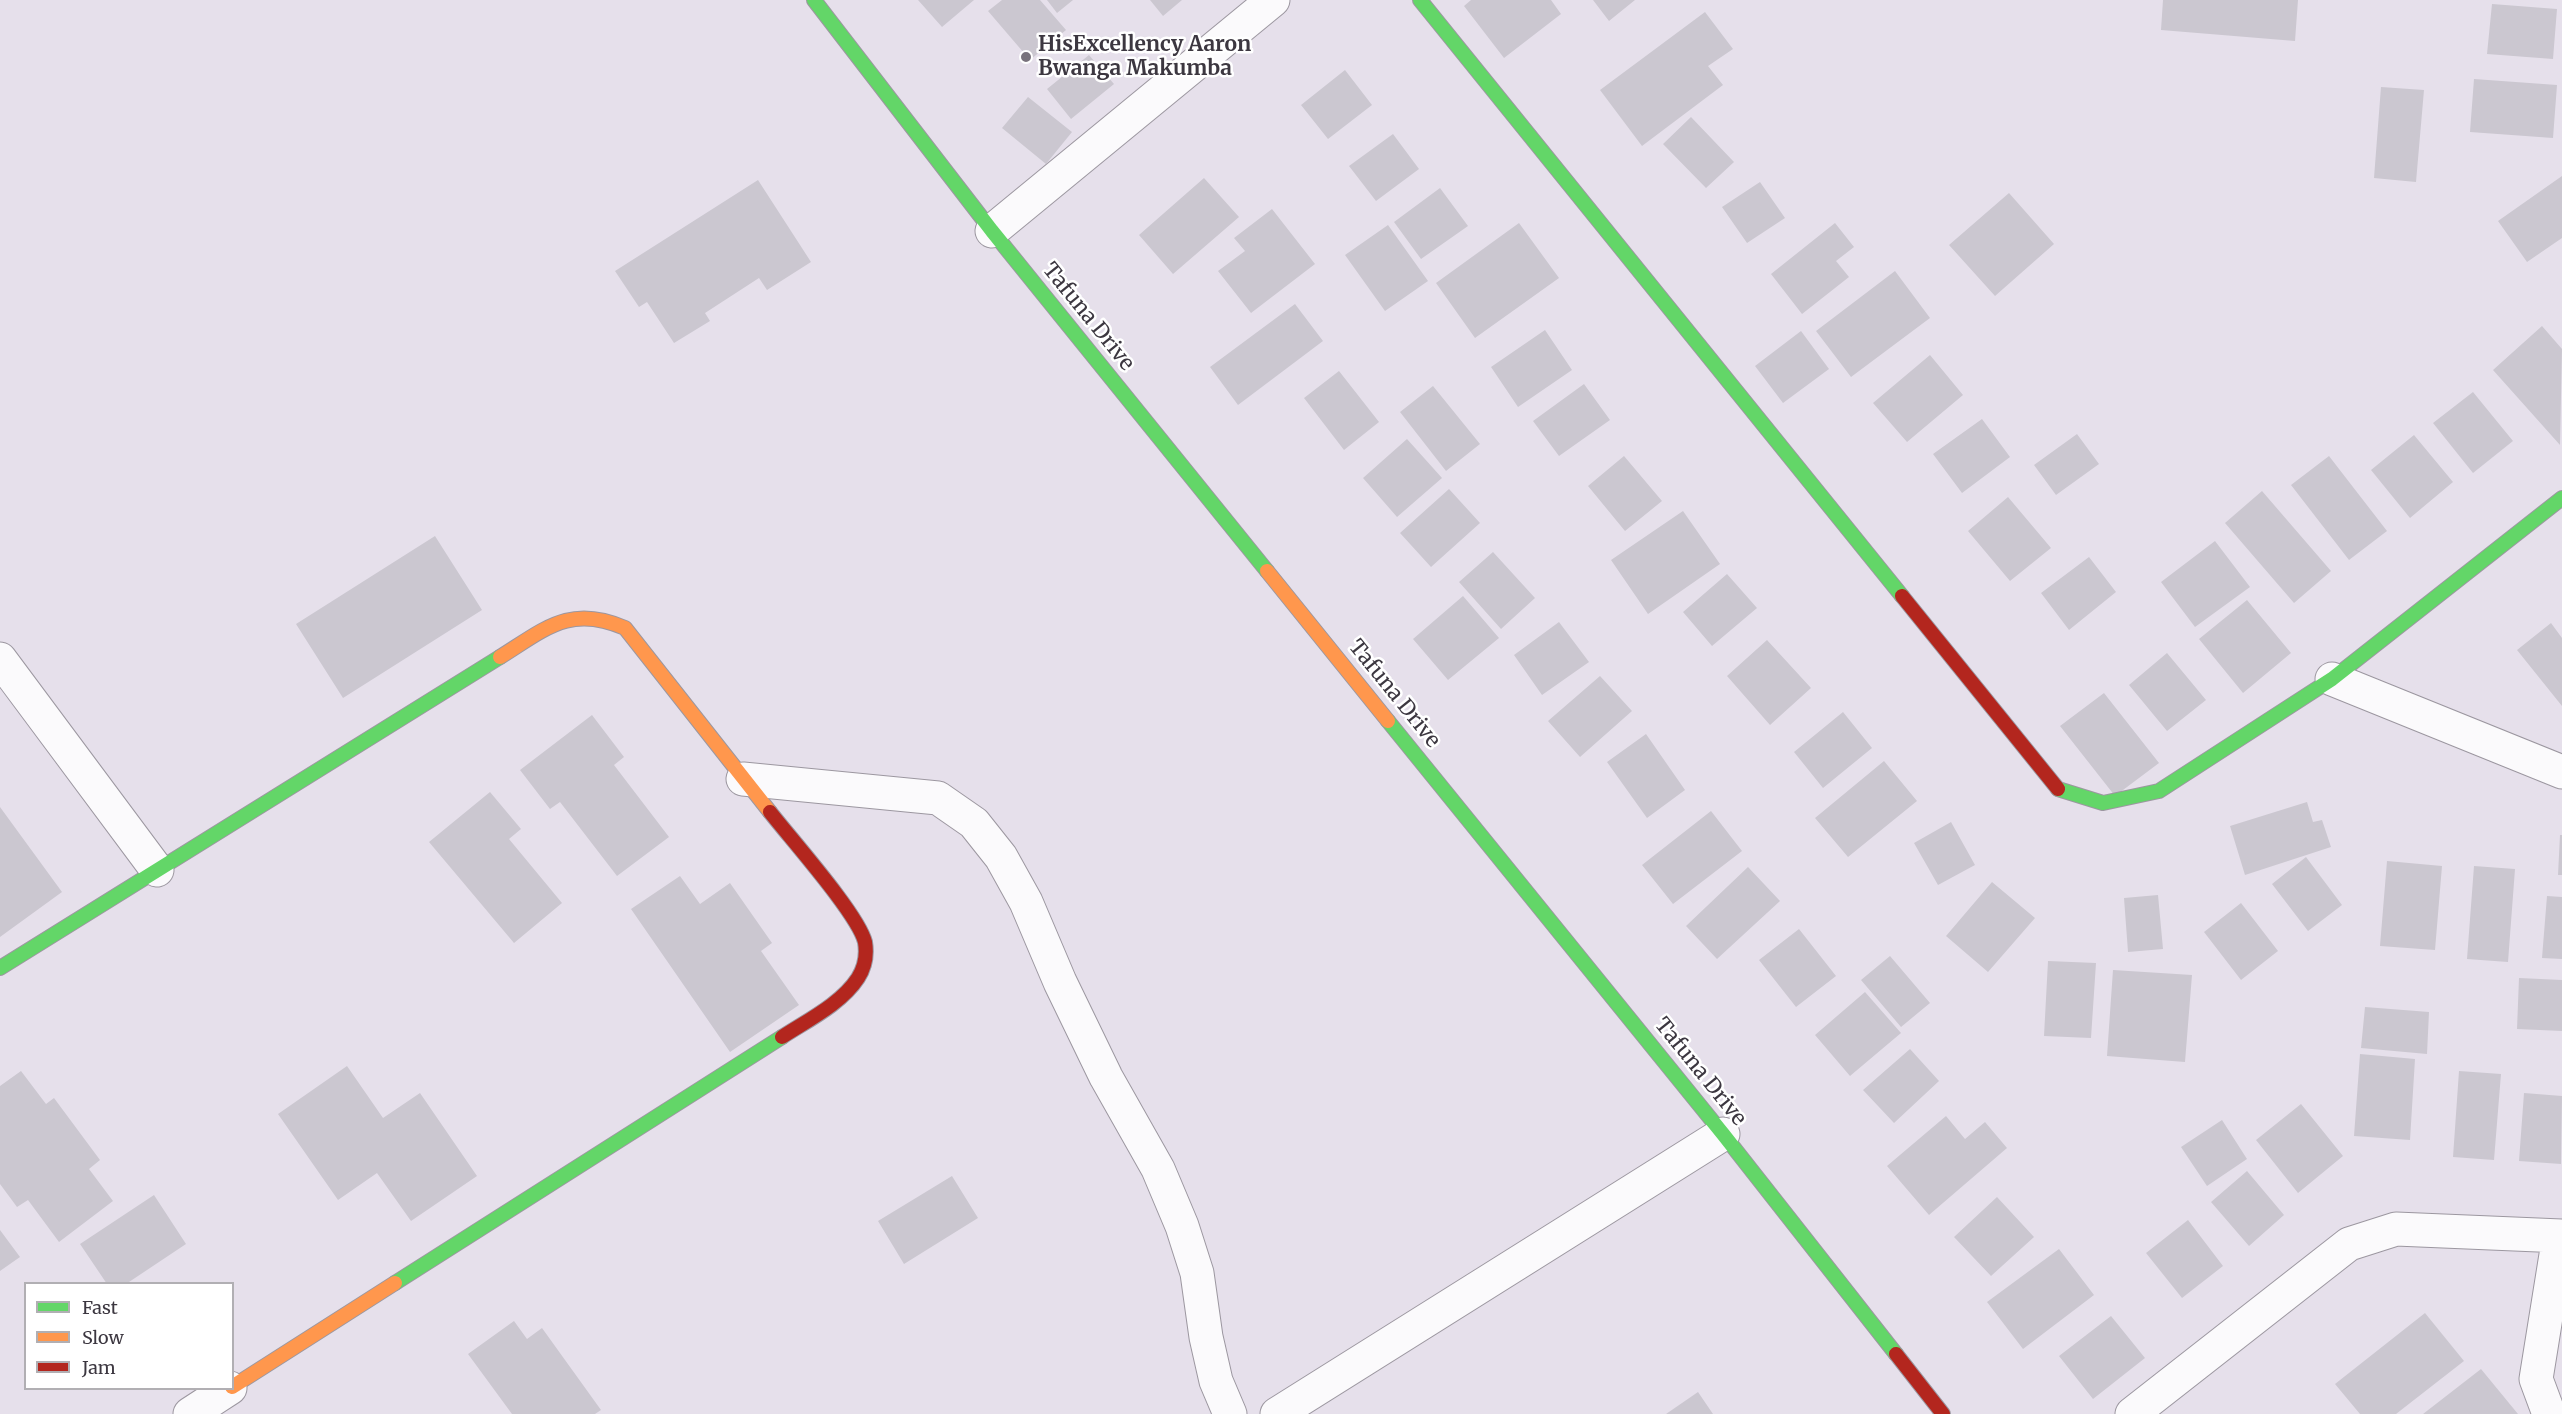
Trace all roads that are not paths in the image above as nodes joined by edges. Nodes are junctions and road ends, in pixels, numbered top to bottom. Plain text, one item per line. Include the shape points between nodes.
1 (814, 0) edge
2 (1273, 0) edge
3 (1420, 0) edge
4 (992, 231) junction
5 (2562, 498) edge
6 (0, 660) edge
7 (2332, 679) junction
8 (2562, 772) edge
9 (743, 778) junction
10 (157, 870) junction
11 (0, 968) edge
12 (1723, 1134) junction
13 (2560, 1236) edge
14 (234, 1386) edge
15 (228, 1390) edge
16 (190, 1414) edge
17 (1230, 1414) edge
18 (1277, 1414) edge
19 (1943, 1414) edge
20 (2132, 1414) edge
21 (2549, 1414) edge

1 - 4 street, Tafuna Drive
2 - 4 street
3 - 7 street via 2058,789 2103,803 2159,791
4 - 12 street, Tafuna Drive
5 - 7 street
6 - 10 street
7 - 8 street
9 - 10 street via 625,628 584,615 553,624
9 - 14 street via 842,903 866,942 865,966 850,989 816,1015
9 - 17 street via 938,798 974,823 1000,857 1026,902 1106,1077 1158,1169 1197,1273 1216,1381
10 - 11 street
12 - 18 street
12 - 19 street, Tafuna Drive
13 - 20 street via 2397,1229 2349,1244
13 - 21 street via 2536,1379
15 - 16 street

